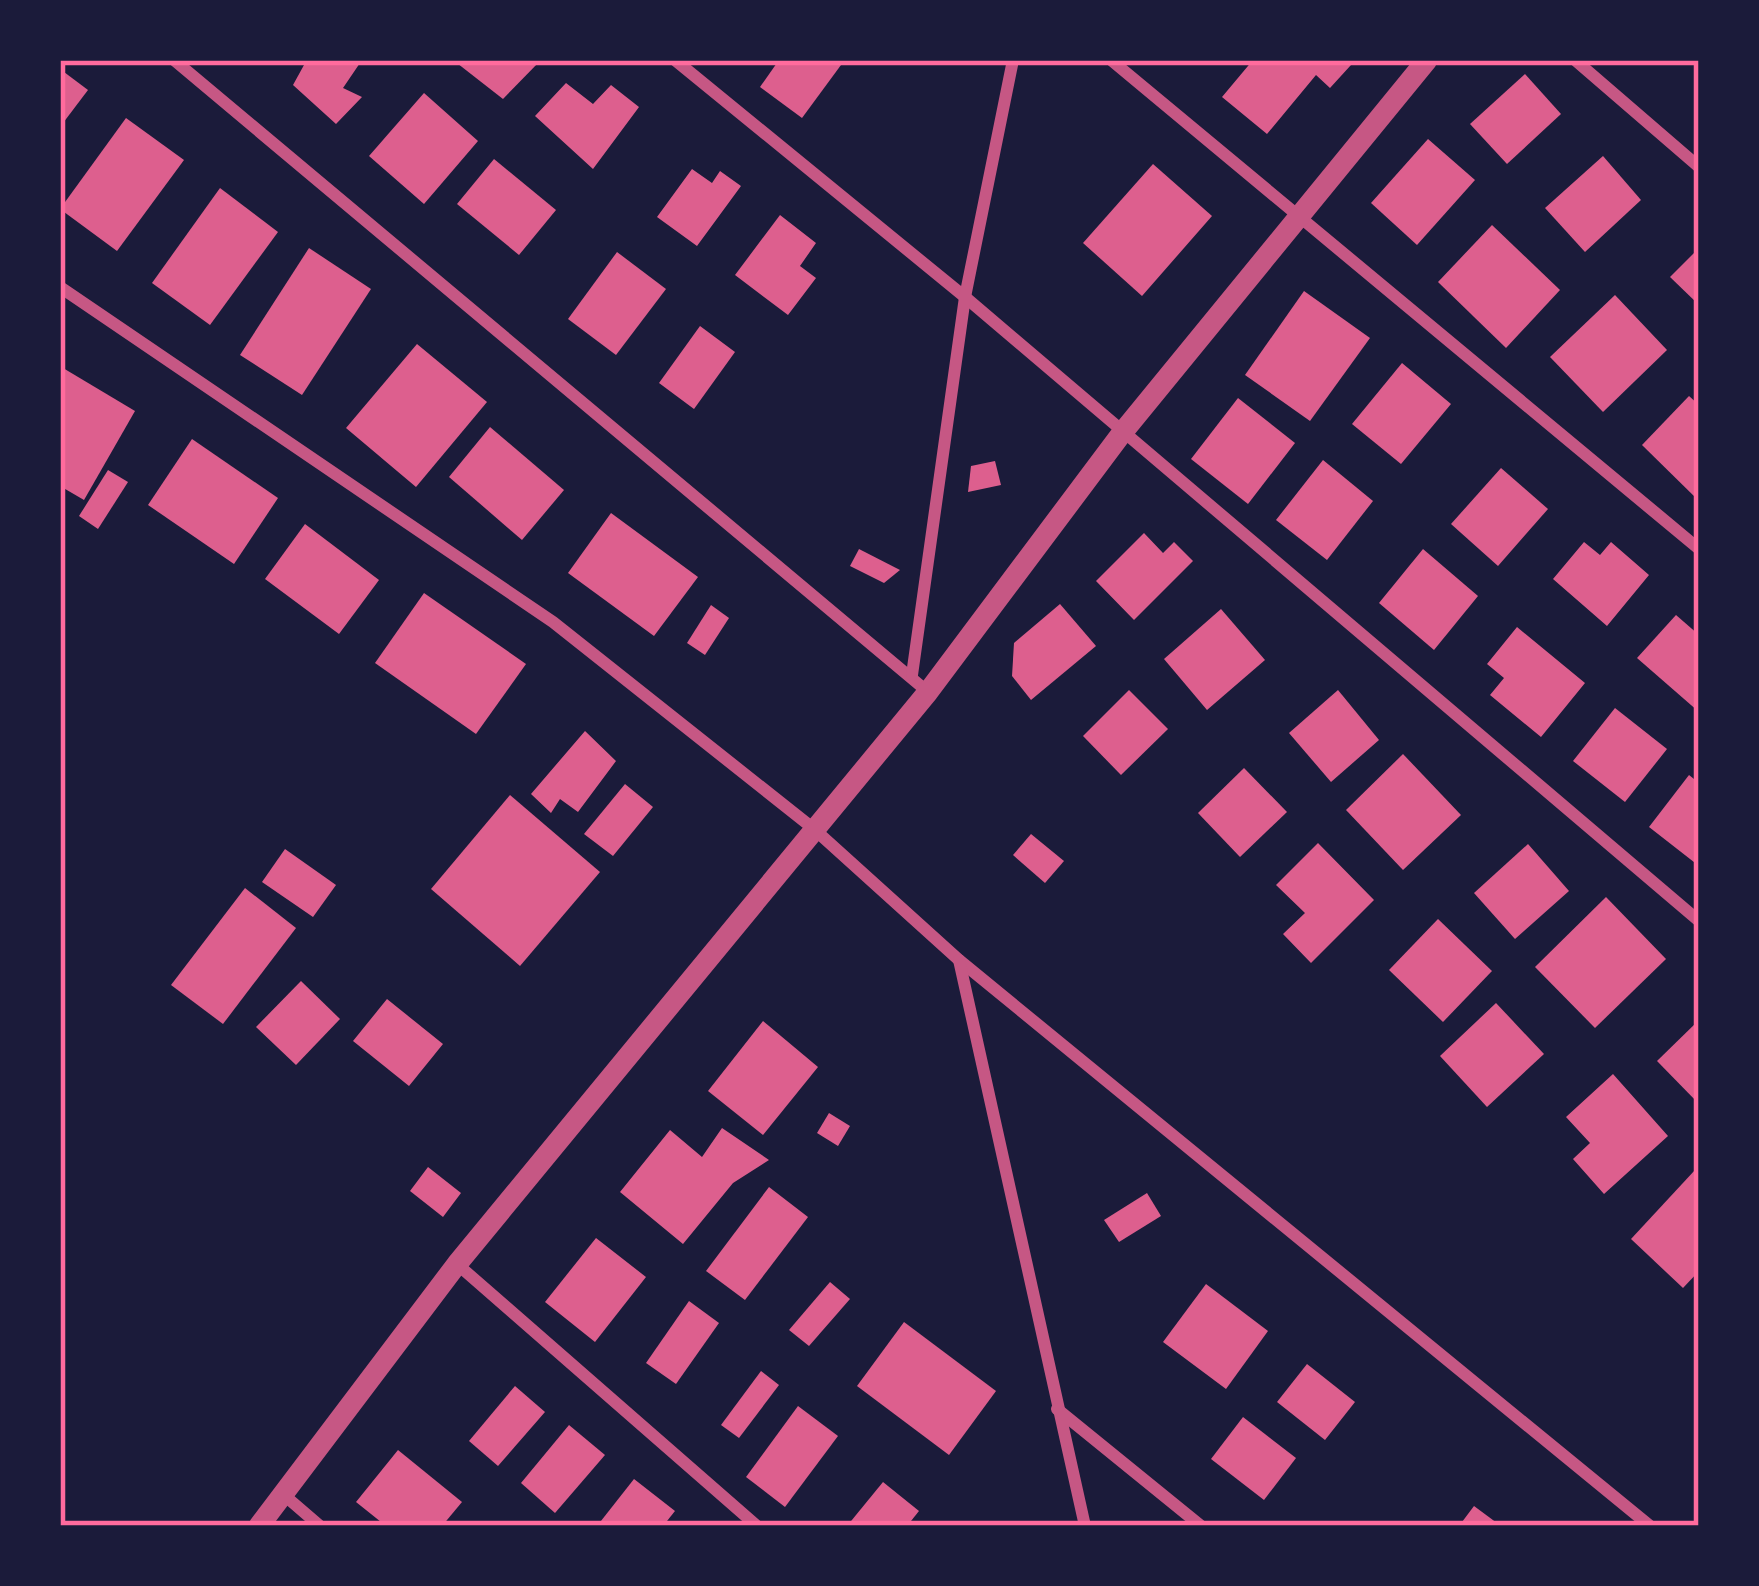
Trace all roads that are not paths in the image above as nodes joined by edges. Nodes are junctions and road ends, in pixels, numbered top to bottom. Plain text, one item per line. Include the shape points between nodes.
1 (174, 60) edge
2 (675, 60) edge
3 (1012, 60) edge
4 (1111, 60) edge
5 (1427, 60) edge
6 (1575, 60) edge
7 (1699, 167) edge
8 (1299, 217) junction
9 (60, 287) edge
10 (965, 297) junction
11 (1122, 433) junction
12 (1699, 549) edge
13 (920, 683) junction
14 (814, 829) junction
15 (1699, 921) edge
16 (959, 959) junction
17 (457, 1264) junction
18 (1056, 1408) junction
19 (284, 1495) junction
20 (259, 1526) edge
21 (320, 1526) edge
22 (757, 1526) edge
23 (1085, 1526) edge
24 (1201, 1526) edge
25 (1650, 1526) edge

1 - 13 street
2 - 10 street
3 - 10 street
4 - 8 street
5 - 8 street
6 - 7 street
8 - 11 street
8 - 12 street
9 - 14 street via 553,622
10 - 11 street
10 - 13 street
11 - 13 street
11 - 15 street
13 - 14 street
14 - 16 street
14 - 17 street
16 - 18 street
16 - 25 street
17 - 19 street
17 - 22 street
18 - 23 street
18 - 24 street
19 - 20 street
19 - 21 street

